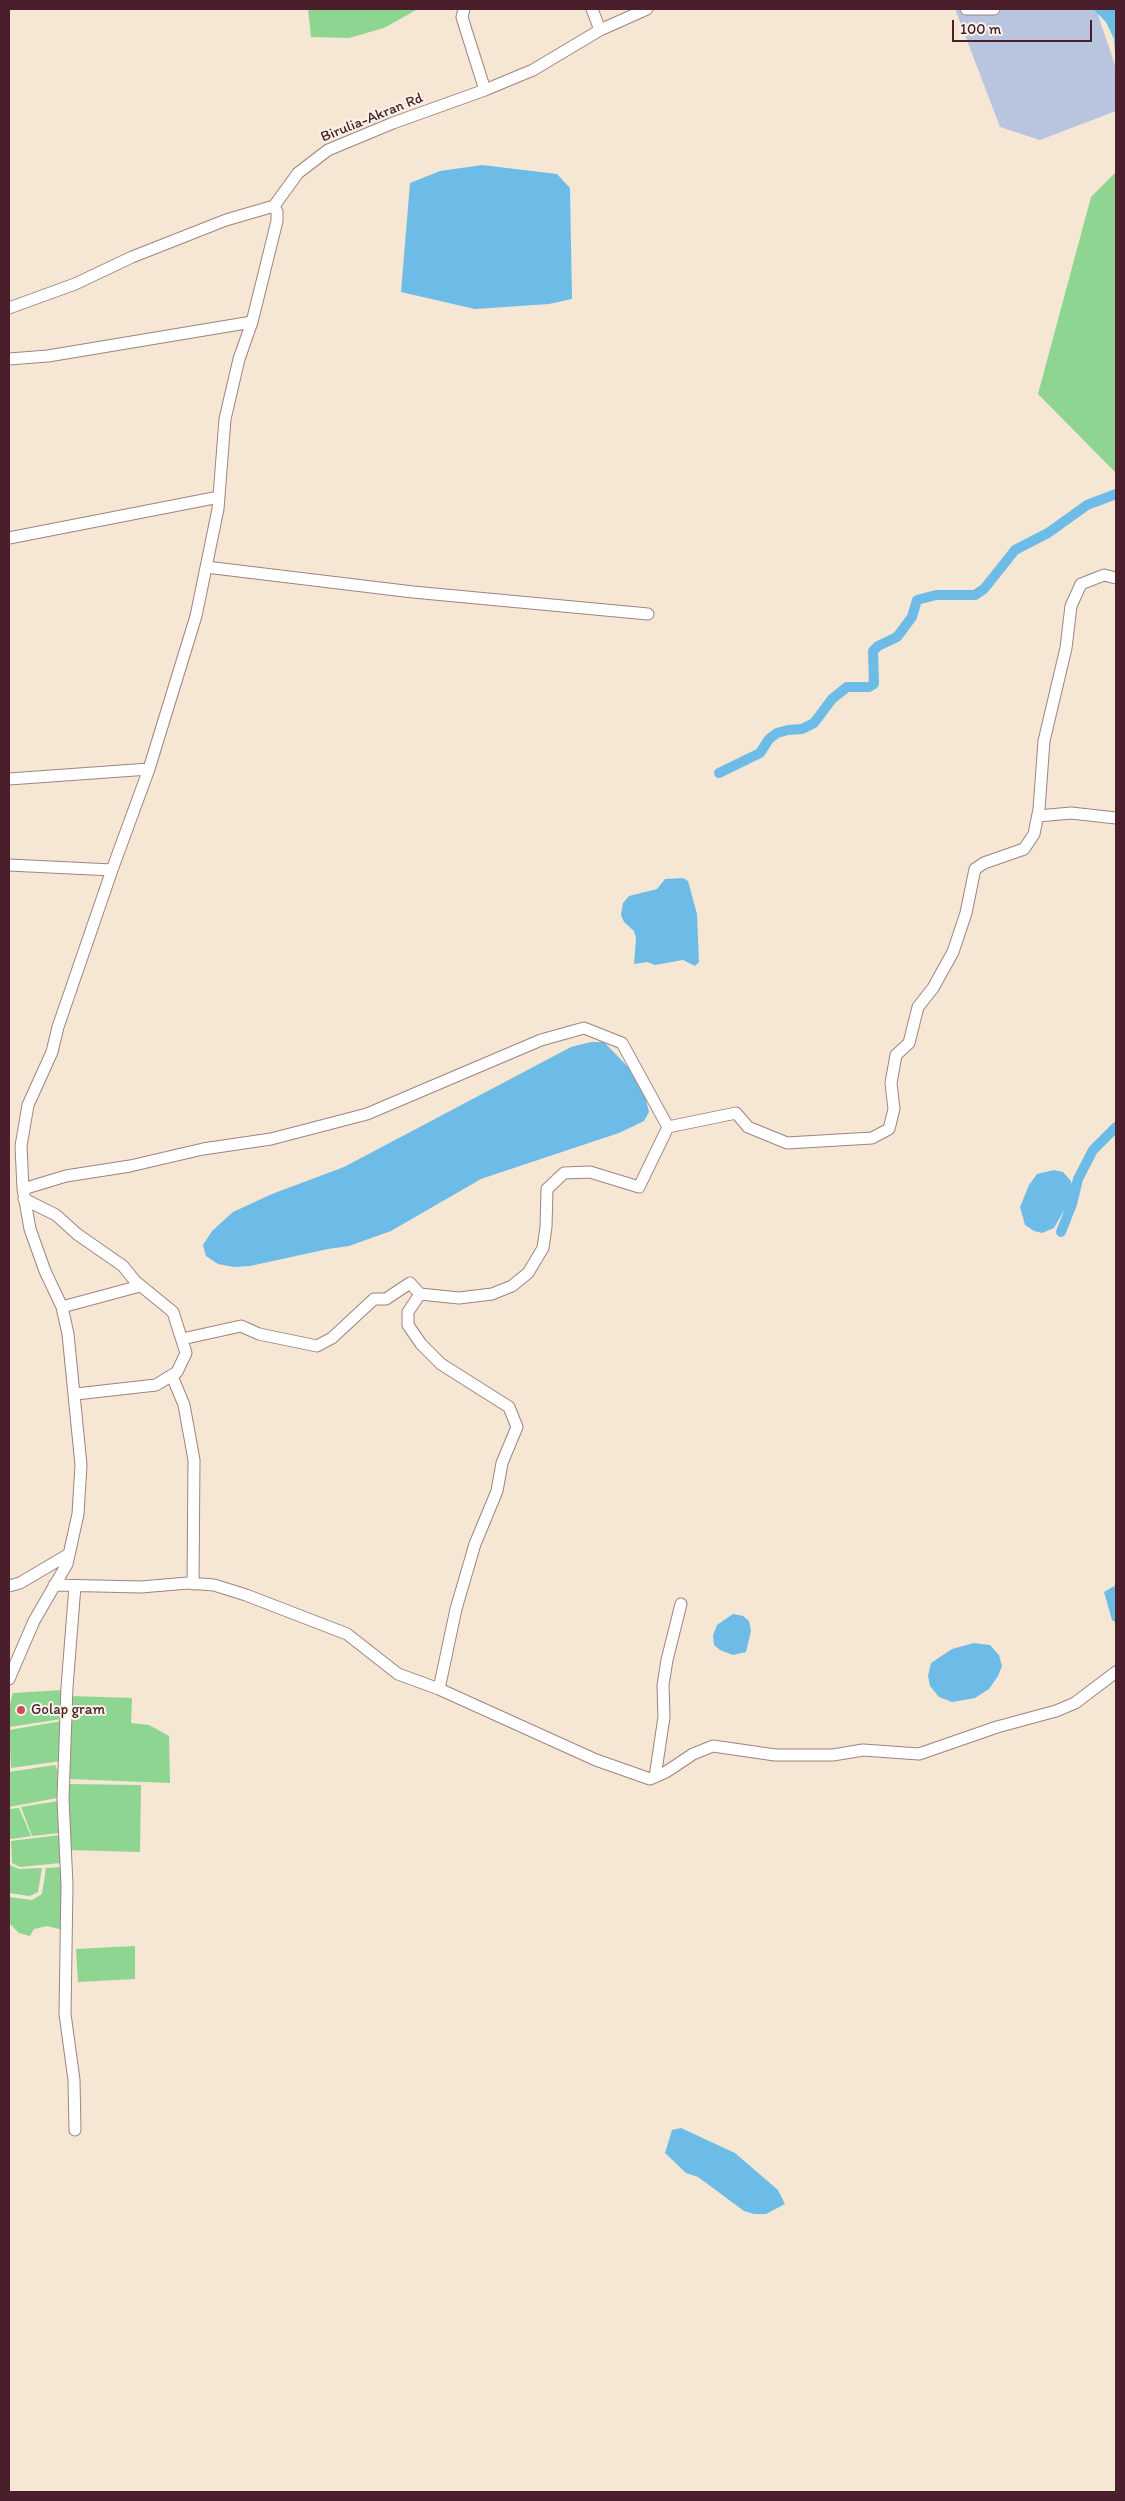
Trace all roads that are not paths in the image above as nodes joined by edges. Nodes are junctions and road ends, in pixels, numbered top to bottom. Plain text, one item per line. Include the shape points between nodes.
1 (464, 9) edge
2 (592, 9) edge
3 (647, 9) edge
4 (966, 9) edge
5 (994, 9) edge
6 (600, 30) junction
7 (485, 90) junction
8 (274, 206) junction
9 (9, 308) edge
10 (252, 322) junction
11 (9, 359) edge
12 (219, 496) junction
13 (9, 538) edge
14 (206, 567) junction
15 (1116, 578) edge
16 (648, 614) dead end
17 (149, 769) junction
18 (9, 779) edge
19 (1038, 816) junction
20 (1116, 818) edge
21 (9, 865) edge
22 (112, 870) junction
23 (668, 1127) junction
24 (24, 1194) junction
25 (140, 1286) junction
26 (420, 1294) junction
27 (62, 1307) junction
28 (182, 1339) junction
29 (172, 1376) junction
30 (76, 1394) junction
31 (69, 1554) junction
32 (193, 1584) junction
33 (54, 1585) junction
34 (9, 1586) edge
35 (75, 1586) junction
36 (681, 1604) dead end
37 (1116, 1672) edge
38 (9, 1679) edge
39 (439, 1689) junction
40 (655, 1777) junction
41 (75, 2130) dead end

1 - 7 street via 462,17
2 - 6 street
3 - 6 street, Birulia-Akran Rd
4 - 5 street
6 - 7 street, Birulia-Akran Rd via 533,70
7 - 8 street, Birulia-Akran Rd via 328,150 298,173
8 - 9 street via 226,220 132,257 75,284
8 - 10 street via 277,221
10 - 11 street via 48,356
10 - 12 street via 239,359 225,419
12 - 13 street
12 - 14 street
14 - 16 street via 413,592
14 - 17 street via 196,616
15 - 19 street via 1104,576 1081,584 1071,606 1066,648 1044,741
17 - 18 street
17 - 22 street
19 - 20 street via 1071,813
19 - 23 street via 1034,834 1024,849 975,869 954,952 918,1007 910,1043 896,1055 891,1083 894,1109 889,1129 872,1138 787,1143 748,1127 736,1113
21 - 22 street
22 - 24 street via 52,1052 28,1105 21,1146
23 - 24 street via 622,1043 584,1028 541,1040 367,1114 271,1139 66,1176
23 - 26 street via 639,1187 590,1172 564,1173 547,1190 543,1248 528,1273 512,1286 492,1294 459,1298
24 - 25 street via 123,1266
24 - 27 street via 30,1229
25 - 27 street
25 - 28 street via 173,1312
26 - 28 street via 410,1283 386,1299 374,1300 332,1338 317,1346 259,1334 241,1326
26 - 39 street via 407,1319 421,1344 441,1364 509,1407 517,1427 502,1463 497,1492 475,1544
27 - 30 street
28 - 29 street via 186,1353 178,1372
29 - 30 street via 156,1385
29 - 32 street via 184,1404 194,1460
30 - 31 street via 81,1465 78,1514
31 - 33 street via 67,1564
31 - 34 street via 20,1583
32 - 35 street
32 - 39 street via 214,1585 347,1634 398,1674
33 - 35 street
33 - 38 street
35 - 41 street via 63,1799 67,1885 65,2014 74,2080
36 - 40 street via 663,1685 664,1717
37 - 40 street via 1076,1703 919,1754 863,1750 833,1755 775,1755 713,1746
39 - 40 street via 596,1760 650,1779

